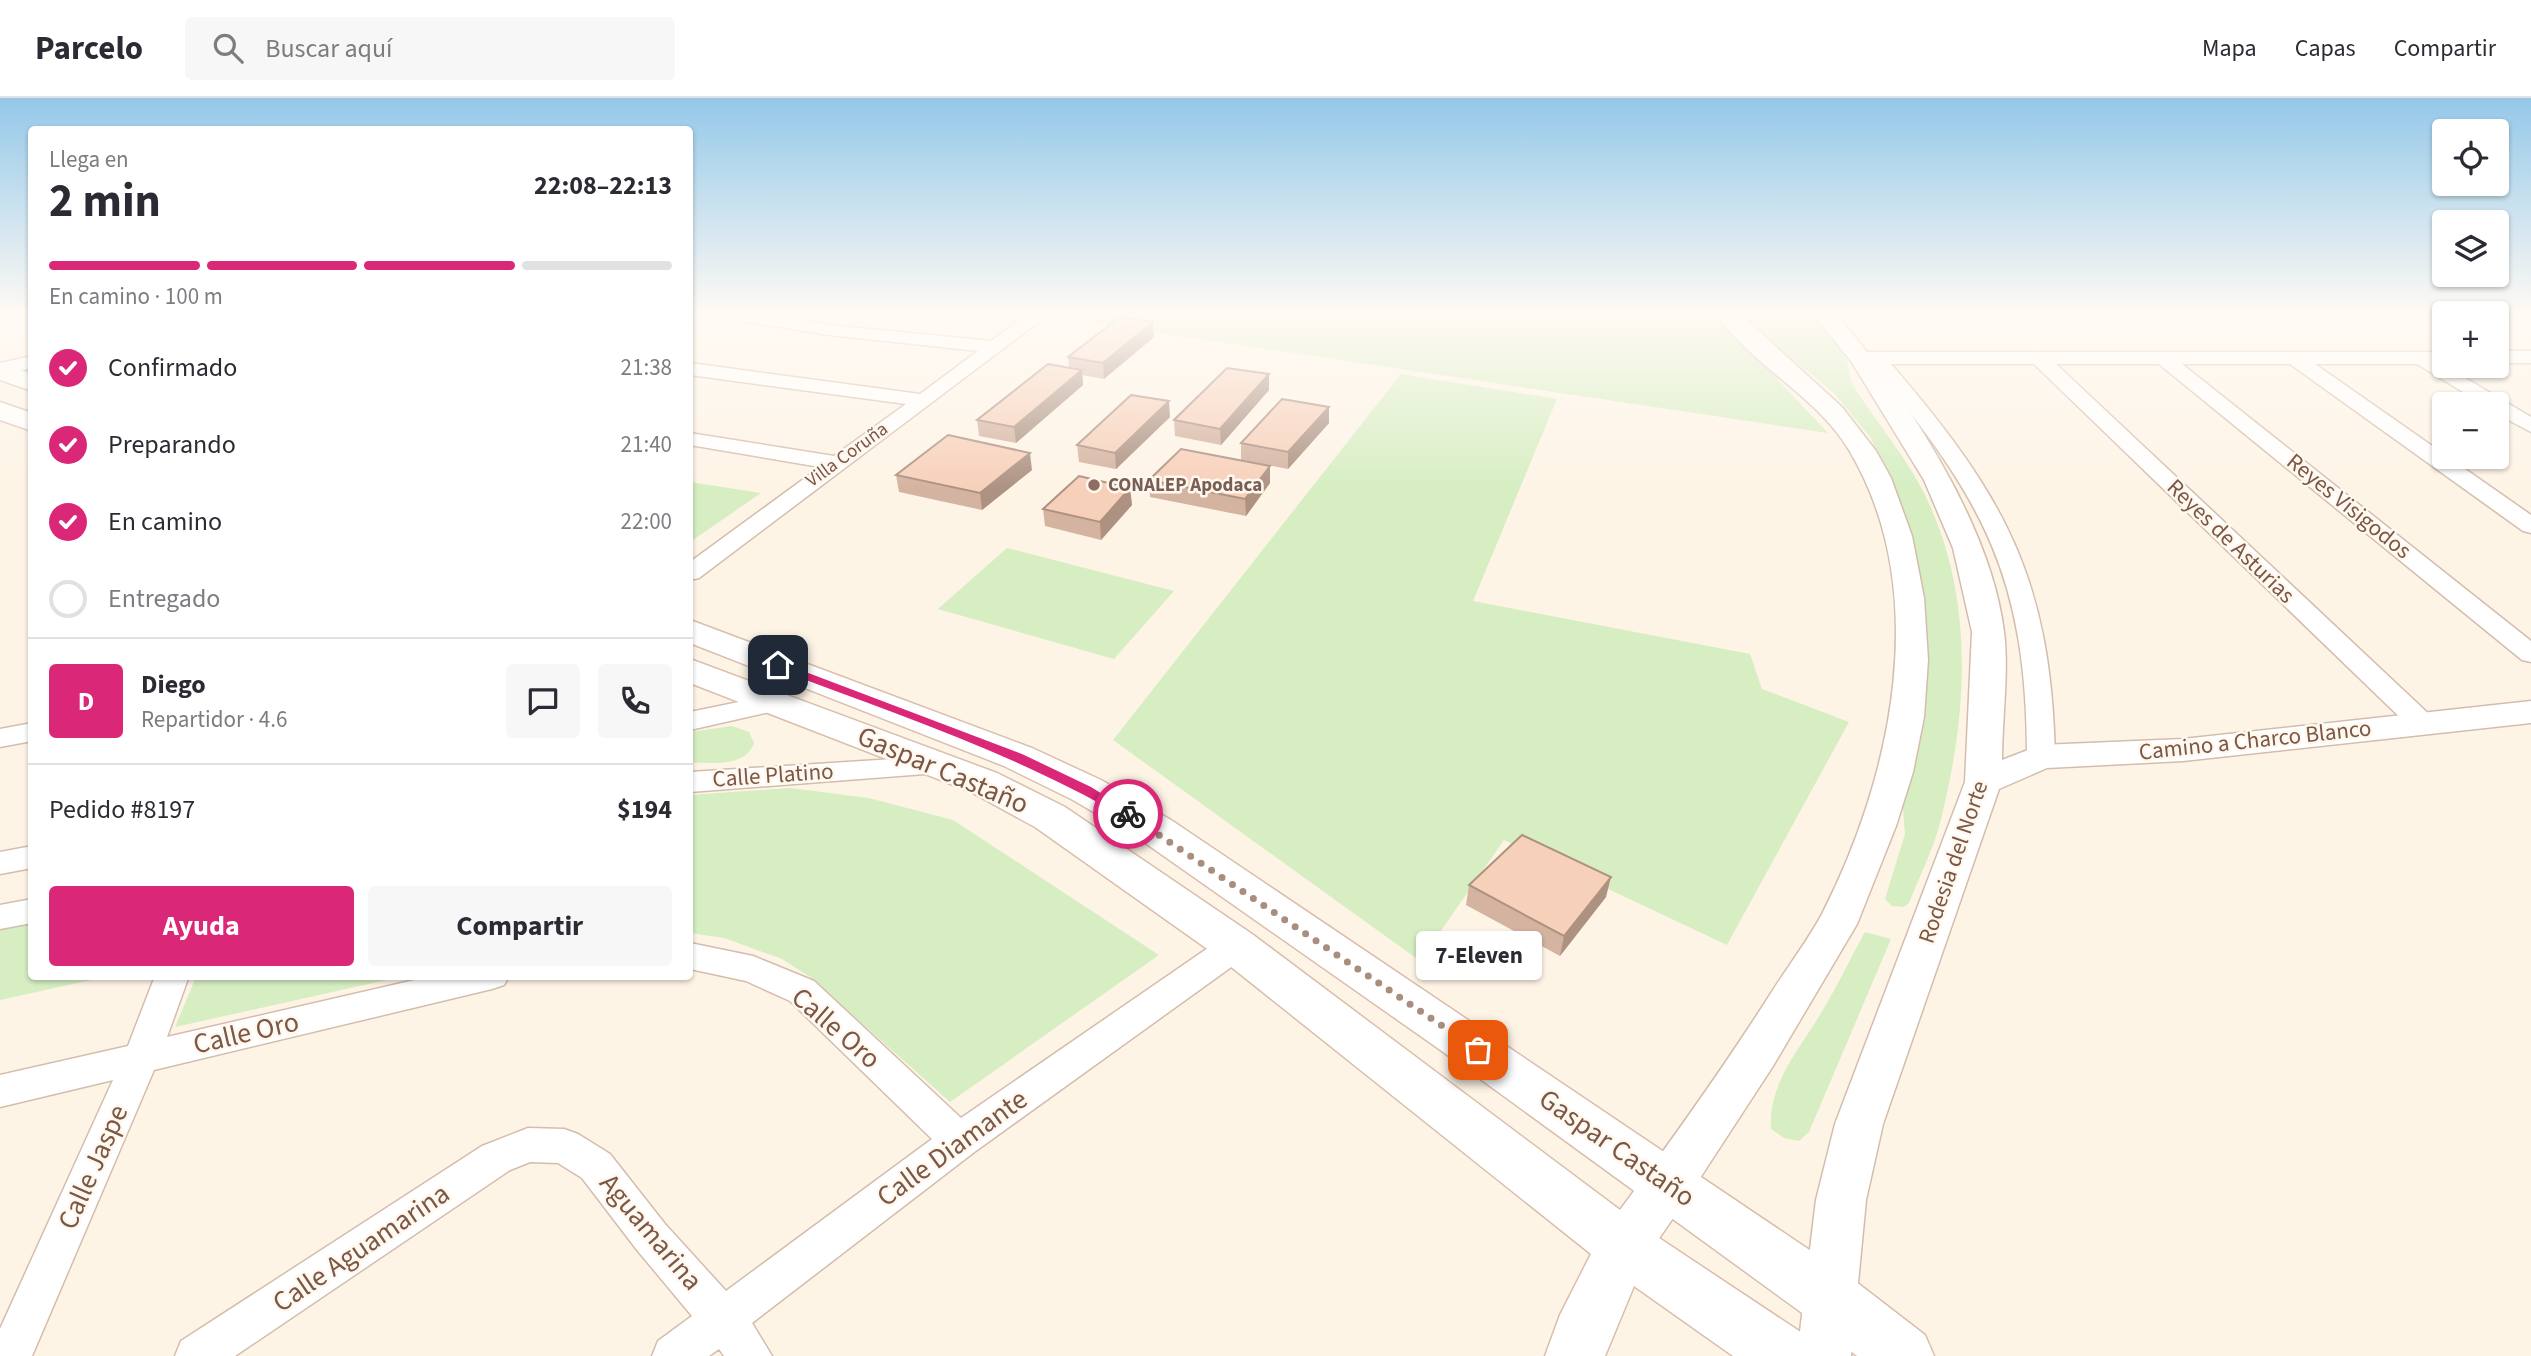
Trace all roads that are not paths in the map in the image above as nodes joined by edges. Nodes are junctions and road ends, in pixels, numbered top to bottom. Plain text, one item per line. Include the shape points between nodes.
1 (7, 373) edge
2 (718, 373) edge
3 (960, 373) edge
4 (1791, 373) edge
5 (1876, 373) edge
6 (1882, 373) edge
7 (2054, 373) edge
8 (2182, 373) edge
9 (2315, 373) edge
10 (2444, 373) edge
11 (28, 381) edge
12 (2475, 392) edge
13 (923, 400) junction
14 (2509, 413) edge
15 (2531, 426) edge
16 (693, 439) edge
17 (835, 463) junction
18 (2531, 526) edge
19 (693, 571) edge
20 (693, 632) edge
21 (2531, 654) edge
22 (693, 671) edge
23 (777, 702) junction
24 (2531, 712) edge
25 (693, 719) edge
26 (2422, 723) junction
27 (28, 733) edge
28 (0, 737) edge
29 (2041, 757) junction
30 (941, 765) junction
31 (693, 782) edge
32 (1983, 782) junction
33 (28, 858) edge
34 (0, 863) edge
35 (1236, 946) junction
36 (693, 957) edge
37 (170, 980) edge
38 (474, 980) edge
39 (142, 1056) junction
40 (0, 1091) edge
41 (959, 1141) junction
42 (528, 1145) joint
43 (1669, 1185) junction
44 (1624, 1247) junction
45 (1830, 1298) junction
46 (723, 1318) junction
47 (10, 1356) edge
48 (197, 1356) edge
49 (674, 1356) edge
50 (750, 1356) edge
51 (1576, 1356) edge
52 (1784, 1356) edge
53 (1824, 1356) edge
54 (1904, 1356) edge

1 - 11 main road
2 - 13 street
3 - 13 street, Villa Coruña
4 - 43 street via 1839,415 1878,476 1892,513 1908,593 1910,692 1891,782 1846,905 1750,1067
5 - 32 street, Rodesia del Norte via 1938,480 1968,548 1988,632
6 - 29 street via 1926,417 1975,488 2008,552 2031,626 2041,696
7 - 26 street, Reyes de Asturias
8 - 21 street, Reyes Visigodos
9 - 18 street
10 - 12 street
13 - 17 street, Villa Coruña
14 - 15 street
16 - 17 street
17 - 19 street, Villa Coruña
20 - 43 main road, Gaspar Castaño via 1018,757 1087,790 1156,830
22 - 23 main road, Gaspar Castaño
23 - 25 street
23 - 30 main road, Gaspar Castaño
24 - 26 street, Camino a Charco Blanco
26 - 29 street, Camino a Charco Blanco via 2183,750
27 - 28 street
29 - 32 street, Camino a Charco Blanco
30 - 31 street, Calle Platino
30 - 35 main road, Gaspar Castaño via 1050,817
32 - 45 street, Rodesia del Norte via 1859,1124 1841,1200
33 - 34 street
35 - 41 street, Calle Diamante
35 - 44 main road, Gaspar Castaño
36 - 41 street, Calle Oro via 753,969 802,991
37 - 39 street, Calle Jaspe
38 - 39 street, Calle Oro
39 - 40 street, Calle Oro
39 - 47 street, Calle Jaspe
41 - 46 street, Calle Diamante
42 - 46 street, Aguamarina via 564,1146 596,1166 650,1237
42 - 48 street, Calle Aguamarina via 496,1158
43 - 44 street
43 - 45 main road, Gaspar Castaño
44 - 51 main road
44 - 52 main road, Gaspar Castaño
45 - 53 street, Rodesia del Norte
45 - 54 main road, Gaspar Castaño
46 - 49 street, Calle Diamante
46 - 50 street, Aguamarina

